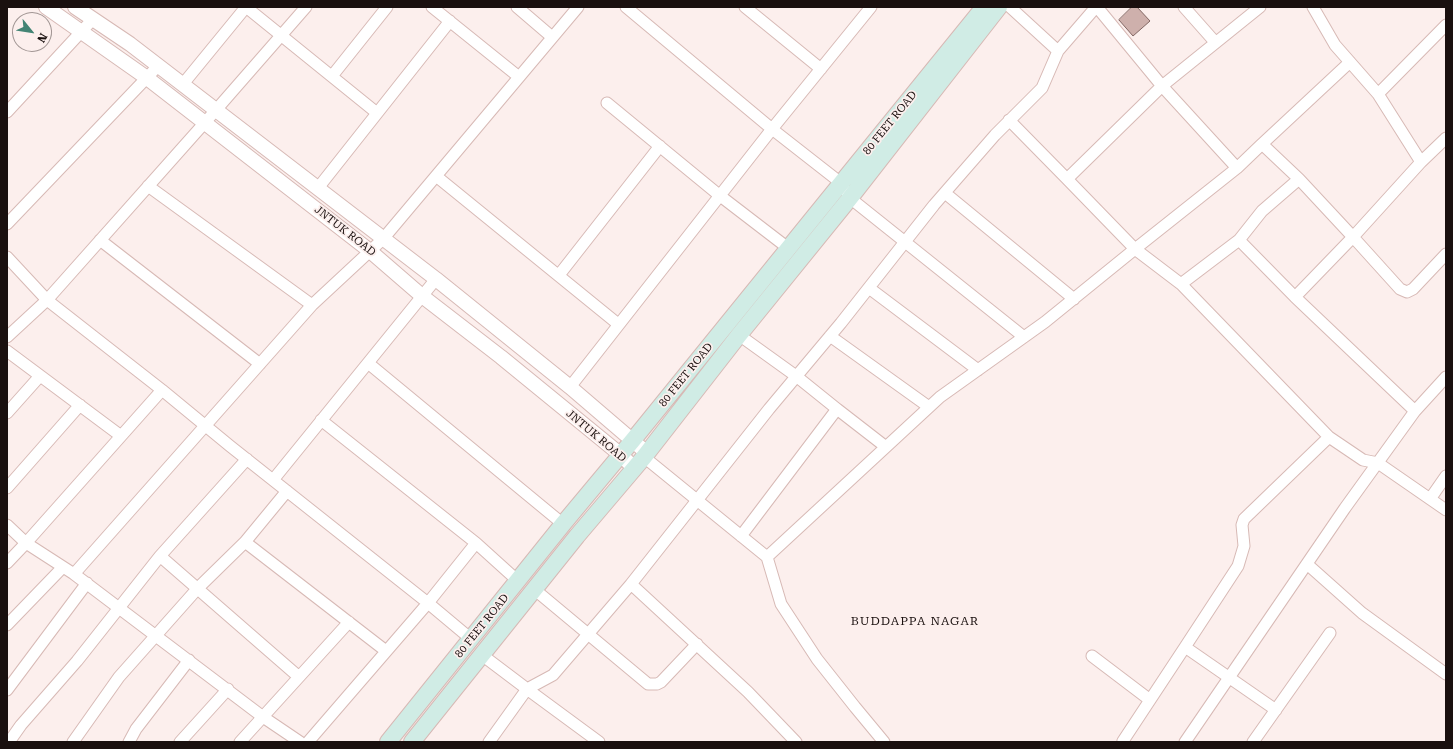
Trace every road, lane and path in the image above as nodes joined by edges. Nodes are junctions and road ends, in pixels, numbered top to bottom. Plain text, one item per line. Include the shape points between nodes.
1 (46, 7) edge
2 (76, 7) edge
3 (246, 7) edge
4 (306, 7) edge
5 (387, 7) edge
6 (432, 7) edge
7 (517, 7) edge
8 (578, 7) edge
9 (626, 7) edge
10 (745, 7) edge
11 (1000, 7) edge
12 (1010, 7) edge
13 (1096, 7) edge
14 (1184, 7) edge
15 (1260, 7) edge
16 (1313, 7) edge
17 (868, 8) edge
18 (979, 9) edge
19 (93, 19) junction
20 (450, 21) junction
21 (1446, 25) edge
22 (82, 31) junction
23 (282, 35) junction
24 (552, 37) junction
25 (1216, 42) junction
26 (1058, 51) junction
27 (1350, 62) junction
28 (158, 66) junction
29 (821, 69) junction
30 (332, 76) junction
31 (519, 77) junction
32 (147, 78) junction
33 (183, 84) junction
34 (1162, 86) junction
35 (1378, 94) junction
36 (607, 102) dead end
37 (216, 110) junction
38 (7, 112) edge
39 (377, 113) junction
40 (1009, 120) junction
41 (205, 122) junction
42 (772, 129) junction
43 (1446, 138) edge
44 (1262, 144) junction
45 (660, 146) junction
46 (1421, 162) junction
47 (1237, 168) junction
48 (436, 176) junction
49 (1068, 179) junction
50 (1299, 179) junction
51 (841, 183) junction
52 (148, 186) junction
53 (318, 188) junction
54 (945, 193) junction
55 (719, 195) junction
56 (850, 198) junction
57 (7, 224) edge
58 (1353, 237) junction
59 (383, 239) junction
60 (100, 240) junction
61 (1239, 240) junction
62 (906, 242) junction
63 (788, 248) junction
64 (1135, 249) junction
65 (370, 251) junction
66 (1446, 254) edge
67 (7, 258) edge
68 (559, 275) junction
69 (436, 279) junction
70 (1181, 284) junction
71 (868, 288) junction
72 (422, 296) junction
73 (1295, 297) junction
74 (1074, 299) junction
75 (47, 300) junction
76 (312, 305) junction
77 (618, 324) junction
78 (739, 335) junction
79 (830, 336) junction
80 (7, 337) edge
81 (1024, 337) junction
82 (7, 351) edge
83 (368, 363) junction
84 (260, 364) junction
85 (978, 370) junction
86 (40, 376) junction
87 (796, 376) junction
88 (1446, 377) edge
89 (570, 387) junction
90 (162, 390) junction
91 (80, 405) junction
92 (929, 407) junction
93 (838, 409) junction
94 (1415, 411) junction
95 (7, 413) edge
96 (321, 420) junction
97 (206, 426) junction
98 (121, 436) junction
99 (1330, 438) junction
100 (633, 440) junction
101 (886, 447) junction
102 (621, 455) junction
103 (247, 460) junction
104 (642, 460) junction
105 (1378, 463) junction
106 (1446, 476) edge
107 (273, 480) junction
108 (7, 488) edge
109 (287, 491) junction
110 (1430, 499) junction
111 (697, 501) junction
112 (1446, 510) edge
113 (563, 524) junction
114 (7, 525) edge
115 (741, 536) junction
116 (245, 542) junction
117 (26, 543) junction
118 (476, 543) junction
119 (160, 556) junction
120 (767, 557) junction
121 (7, 563) edge
122 (1307, 564) junction
123 (63, 567) junction
124 (74, 574) junction
125 (518, 581) junction
126 (87, 583) junction
127 (631, 584) junction
128 (198, 588) junction
129 (534, 589) junction
130 (428, 603) junction
131 (119, 607) junction
132 (349, 622) junction
133 (7, 626) edge
134 (1330, 633) dead end
135 (588, 634) junction
136 (157, 636) junction
137 (471, 639) junction
138 (697, 644) junction
139 (1185, 647) junction
140 (386, 651) junction
141 (482, 655) junction
142 (1092, 656) dead end
143 (189, 660) junction
144 (1446, 674) edge
145 (298, 677) junction
146 (1229, 677) junction
147 (228, 689) junction
148 (7, 690) edge
149 (527, 690) junction
150 (1150, 700) junction
151 (1276, 710) junction
152 (263, 717) junction
153 (9, 742) edge
154 (73, 742) edge
155 (129, 742) edge
156 (180, 742) edge
157 (240, 742) edge
158 (300, 742) edge
159 (308, 742) edge
160 (388, 742) edge
161 (412, 742) edge
162 (489, 742) edge
163 (599, 742) edge
164 (796, 742) edge
165 (884, 742) edge
166 (1124, 742) edge
167 (1185, 742) edge
168 (1253, 742) edge

1 - 22 street, JNTUK ROAD
2 - 19 street, JNTUK ROAD
3 - 23 street
3 - 33 street
4 - 23 street
5 - 30 street
6 - 20 street
7 - 24 street
8 - 24 street
9 - 42 street
10 - 29 street
11 - 56 main road, 80 FEET ROAD
12 - 26 street
13 - 26 street
13 - 34 street
14 - 25 street
15 - 25 street
16 - 27 street via 1335,45
17 - 29 street
18 - 51 main road, 80 FEET ROAD
19 - 22 street
19 - 28 street, JNTUK ROAD
20 - 31 street
20 - 39 street
21 - 35 street
22 - 32 street, JNTUK ROAD
22 - 38 street
23 - 30 street
23 - 37 street
24 - 31 street
25 - 34 street
26 - 40 street via 1042,88
27 - 35 street
27 - 44 street
28 - 32 street
28 - 33 street, JNTUK ROAD
29 - 42 street
30 - 39 street
31 - 48 street
32 - 41 street, JNTUK ROAD
32 - 57 street
33 - 37 street, JNTUK ROAD
34 - 47 street
34 - 49 street
35 - 46 street
36 - 45 street
37 - 41 street
37 - 53 street, JNTUK ROAD
39 - 53 street
40 - 49 street
40 - 54 street
41 - 52 street
41 - 65 street, JNTUK ROAD
42 - 51 street
42 - 55 street
43 - 46 street
44 - 47 street
44 - 50 street
45 - 55 street
45 - 68 street
46 - 58 street
47 - 64 street
48 - 59 street
48 - 68 street
49 - 64 street
50 - 58 street
50 - 61 street via 1262,211
51 - 56 street
51 - 63 main road, 80 FEET ROAD
52 - 60 street
52 - 76 street
53 - 59 street, JNTUK ROAD
54 - 62 street
54 - 74 street
55 - 63 street
55 - 77 street
56 - 62 street
56 - 78 main road, 80 FEET ROAD
58 - 66 street via 1400,289 1407,292 1413,289
58 - 73 street
59 - 65 street
59 - 69 street, JNTUK ROAD
60 - 75 street
60 - 84 street
61 - 70 street
61 - 73 street
62 - 71 street
62 - 81 street
63 - 100 main road, 80 FEET ROAD
64 - 70 street
64 - 74 street
65 - 72 street, JNTUK ROAD
65 - 76 street
67 - 75 street
68 - 77 street
69 - 72 street
69 - 89 street, JNTUK ROAD
70 - 99 street
71 - 79 street
71 - 85 street
72 - 83 street
72 - 102 street, JNTUK ROAD
73 - 94 street
74 - 81 street
75 - 80 street
75 - 90 street
76 - 84 street
77 - 89 street
78 - 87 street
78 - 104 main road, 80 FEET ROAD
79 - 87 street
79 - 92 street
81 - 85 street
82 - 86 street
83 - 96 street
83 - 113 street
84 - 97 street
85 - 92 street
86 - 91 street
86 - 95 street
87 - 93 street
87 - 111 street
88 - 94 street
89 - 100 street, JNTUK ROAD
90 - 97 street
90 - 98 street
91 - 98 street
91 - 108 street
92 - 101 street
93 - 101 street
93 - 115 street
94 - 105 street
96 - 107 street
96 - 118 street
97 - 103 street
97 - 124 street
98 - 117 street
99 - 105 street via 1363,460
99 - 139 street via 1244,519 1244,546 1238,566
100 - 102 main road, 80 FEET ROAD
100 - 104 street, JNTUK ROAD
101 - 120 street
102 - 104 street, JNTUK ROAD
102 - 113 main road, 80 FEET ROAD
103 - 107 street
103 - 119 street
104 - 111 street
104 - 129 main road, 80 FEET ROAD
105 - 110 street
105 - 122 street
106 - 110 street
107 - 109 street
109 - 116 street
109 - 130 street
110 - 112 street
111 - 115 street
111 - 127 street
113 - 125 main road, 80 FEET ROAD
114 - 117 street
115 - 120 street
116 - 128 street
116 - 132 street
117 - 121 street
117 - 123 street
118 - 125 street
118 - 130 street
119 - 128 street
119 - 131 street
120 - 165 street via 781,604 817,660
122 - 144 street via 1362,613
122 - 146 street
123 - 124 street
123 - 133 street
124 - 126 street
125 - 137 main road, 80 FEET ROAD
126 - 131 street
126 - 148 street
127 - 135 street
127 - 138 street
128 - 136 street
128 - 145 street
129 - 135 street
129 - 141 main road, 80 FEET ROAD
130 - 137 street
130 - 140 street
131 - 136 street
131 - 153 street
132 - 140 street
132 - 145 street
134 - 151 street
135 - 138 street via 644,682 652,685 661,682
135 - 149 street via 553,675
136 - 143 street
136 - 154 street via 119,677
137 - 160 main road, 80 FEET ROAD
138 - 164 street
139 - 146 street
139 - 150 street
140 - 159 street
141 - 149 street
141 - 161 main road, 80 FEET ROAD
142 - 150 street
143 - 147 street
143 - 155 street via 136,729
145 - 152 street
146 - 151 street
146 - 167 street
147 - 152 street
147 - 156 street
149 - 162 street
149 - 163 street
150 - 166 street
151 - 168 street
152 - 157 street
152 - 158 street

